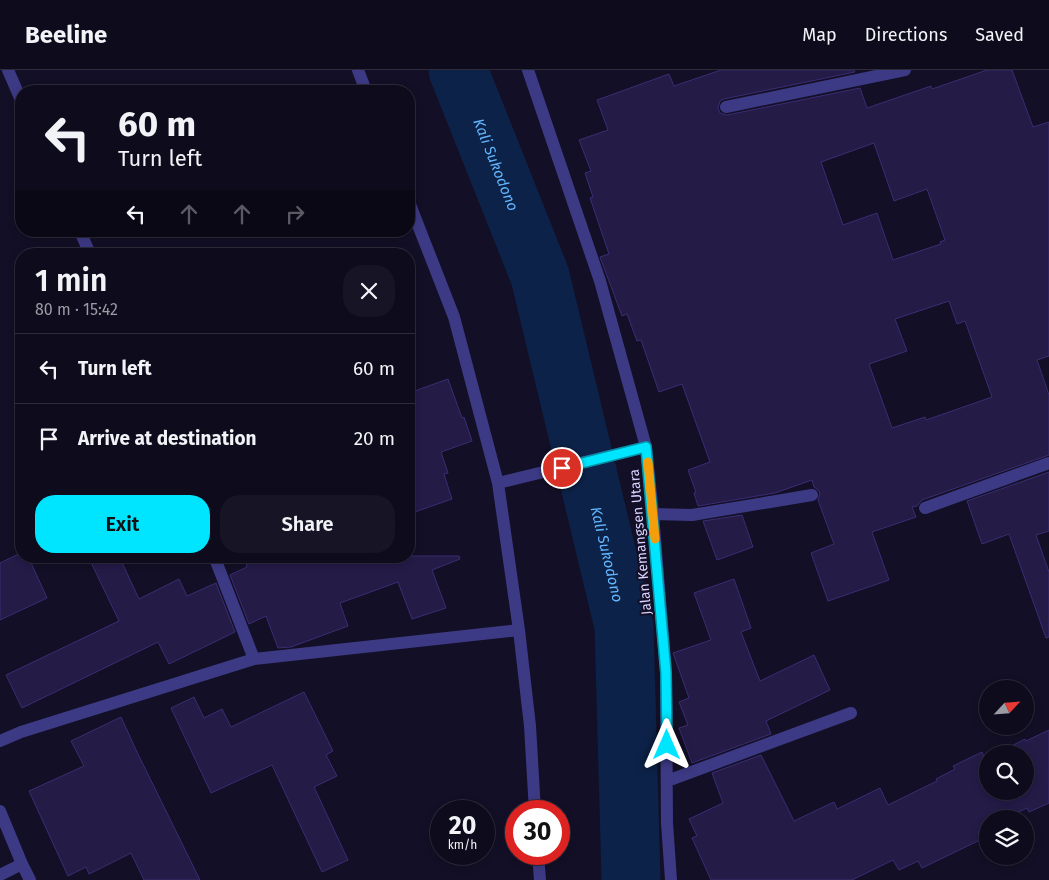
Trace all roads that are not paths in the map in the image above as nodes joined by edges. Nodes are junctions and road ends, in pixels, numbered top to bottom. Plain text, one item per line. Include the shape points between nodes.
1 (8, 70) edge
2 (358, 70) edge
3 (528, 70) edge
4 (905, 70) edge
5 (364, 85) edge
6 (15, 86) edge
7 (726, 107) dead end
8 (415, 217) edge
9 (646, 447) junction
10 (1049, 463) edge
11 (498, 483) junction
12 (812, 496) dead end
13 (925, 508) dead end
14 (653, 514) junction
15 (217, 563) edge
16 (519, 630) junction
17 (254, 660) junction
18 (851, 713) dead end
19 (0, 741) edge
20 (667, 781) junction
21 (534, 800) edge
22 (0, 811) edge
23 (22, 864) junction
24 (539, 865) edge
25 (0, 875) edge
26 (30, 880) edge
27 (540, 880) edge
28 (671, 880) edge

1 - 6 street
2 - 5 street
3 - 9 street, Jalan Kemangsen Utara via 600,281
4 - 7 street
8 - 11 street via 454,317
9 - 11 street
9 - 14 street, Jalan Kemangsen Utara
10 - 13 street
11 - 16 street
12 - 14 street via 692,515
14 - 20 street, Jalan Kemangsen Utara via 666,673
15 - 17 street
16 - 17 street
16 - 21 street
17 - 19 street
18 - 20 street
20 - 28 street, Jalan Kemangsen Utara
22 - 23 street
23 - 25 street
23 - 26 street
24 - 27 street

